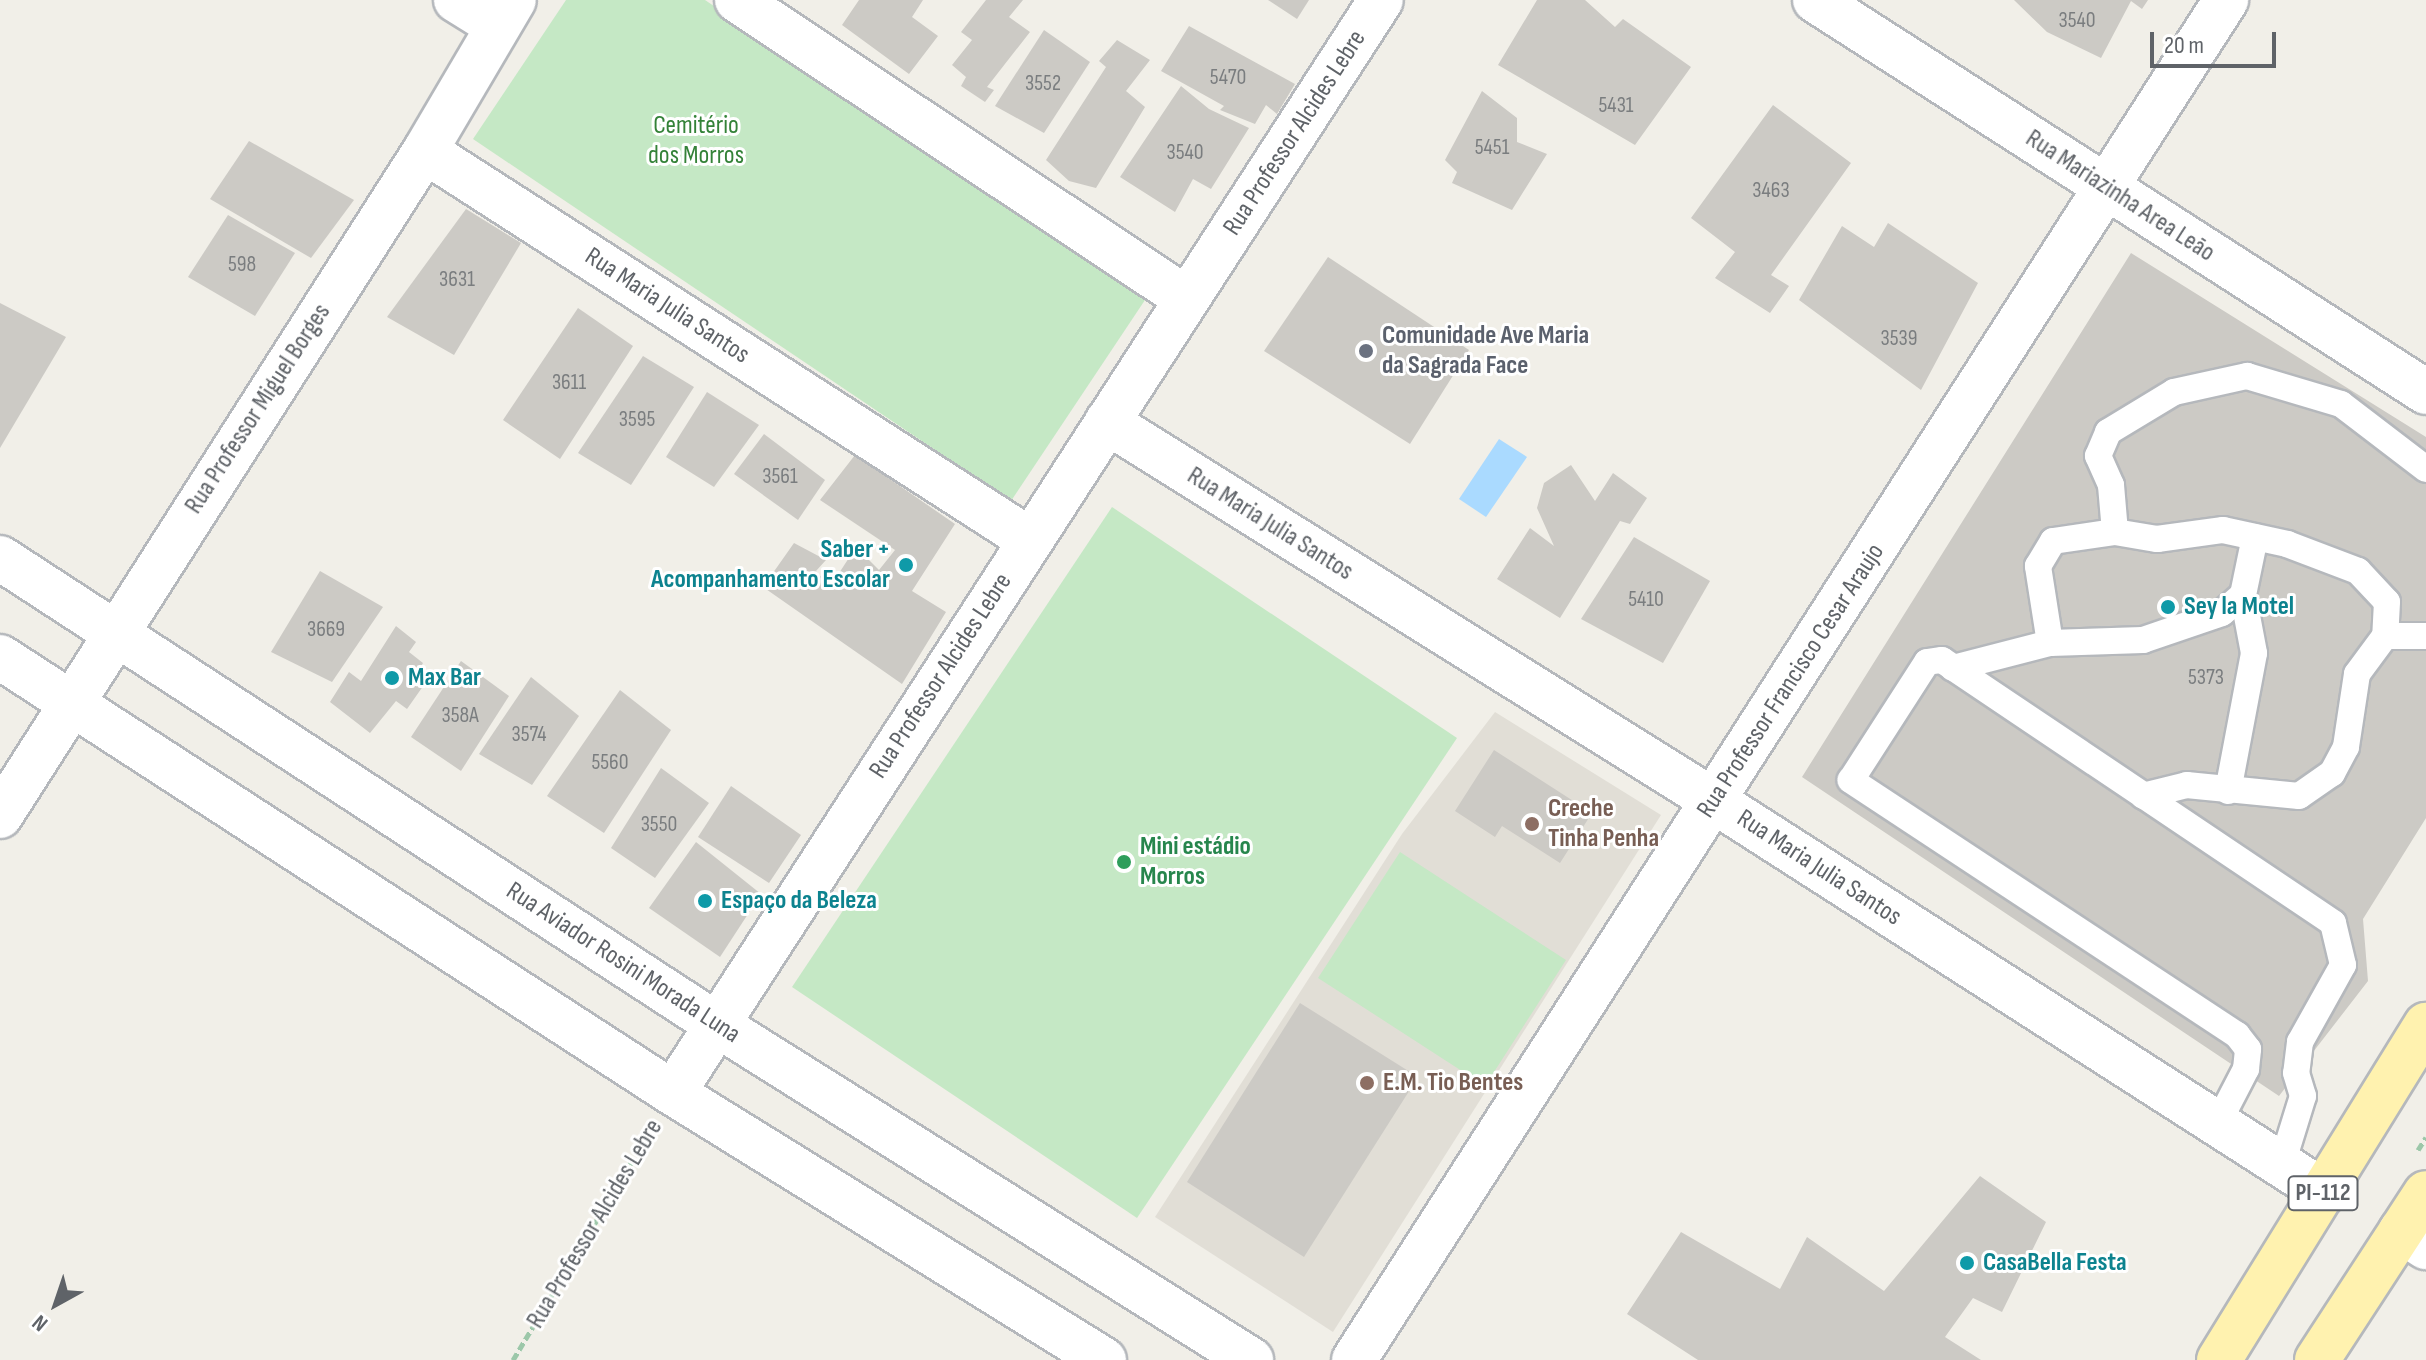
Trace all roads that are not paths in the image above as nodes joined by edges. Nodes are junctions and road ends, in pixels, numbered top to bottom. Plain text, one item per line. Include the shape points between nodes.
1 (456, 0) edge
2 (737, 0) edge
3 (1381, 0) edge
4 (1815, 0) edge
5 (2226, 0) edge
6 (506, 13) edge
7 (425, 151) junction
8 (2108, 188) junction
9 (1187, 299) junction
10 (2426, 392) edge
11 (1107, 422) junction
12 (2426, 469) edge
13 (2115, 532) junction
14 (2255, 537) junction
15 (1030, 540) junction
16 (0, 558) edge
17 (2243, 595) junction
18 (115, 630) junction
19 (2385, 636) junction
20 (2426, 636) edge
21 (2050, 643) junction
22 (0, 657) edge
23 (1953, 668) junction
24 (72, 702) junction
25 (2228, 791) junction
26 (2143, 796) junction
27 (1714, 801) junction
28 (0, 816) edge
29 (716, 1024) junction
30 (2426, 1025) edge
31 (673, 1093) junction
32 (2218, 1123) junction
33 (2282, 1164) junction
34 (2324, 1192) junction
35 (2426, 1193) edge
36 (2414, 1239) edge
37 (1104, 1360) edge
38 (1251, 1360) edge
39 (1354, 1360) edge
40 (2219, 1360) edge
41 (2317, 1360) edge

1 - 6 street
2 - 9 street
3 - 9 street, Rua Professor Alcides Lebre
4 - 8 street, Rua Mariazinha Area Leão
5 - 8 street, Rua Professor Francisco Cesar Araujo
6 - 7 street, Rua Professor Miguel Borges
7 - 15 street, Rua Maria Julia Santos
7 - 18 street, Rua Professor Miguel Borges
8 - 10 street, Rua Mariazinha Area Leão
8 - 27 street, Rua Professor Francisco Cesar Araujo
9 - 11 street, Rua Professor Alcides Lebre
11 - 15 street, Rua Professor Alcides Lebre
11 - 27 street, Rua Maria Julia Santos
12 - 13 lane via 2341,404 2247,376 2174,392 2108,432 2098,456 2111,485
13 - 14 lane via 2157,539 2223,530
13 - 21 lane via 2053,541 2038,566
14 - 17 lane
14 - 19 lane via 2358,571 2387,602
15 - 29 street, Rua Professor Alcides Lebre
16 - 18 street, Rua Aviador Rosini Morada Luna
17 - 21 lane via 2222,613 2143,640
17 - 25 lane via 2254,653
18 - 24 street, Rua Professor Miguel Borges
18 - 29 street, Rua Aviador Rosini Morada Luna
19 - 20 lane
19 - 25 lane via 2357,674 2346,747 2332,773 2299,796
21 - 23 lane
22 - 24 street
23 - 26 lane
23 - 32 lane via 1942,660 1927,662 1851,780 2237,1035 2248,1049 2246,1069
24 - 28 street, Rua Professor Miguel Borges
24 - 31 street
25 - 26 lane via 2187,785
26 - 33 lane via 2333,923 2343,965 2300,1042 2296,1073 2303,1096
27 - 32 street, Rua Maria Julia Santos
27 - 39 street, Rua Professor Francisco Cesar Araujo
29 - 31 street, Rua Professor Alcides Lebre
29 - 38 street, Rua Aviador Rosini Morada Luna
30 - 34 main road, PI-112
31 - 37 street
32 - 33 street, Rua Maria Julia Santos
33 - 34 street, Rua Maria Julia Santos
34 - 40 main road, PI-112
35 - 36 main road
36 - 41 main road

